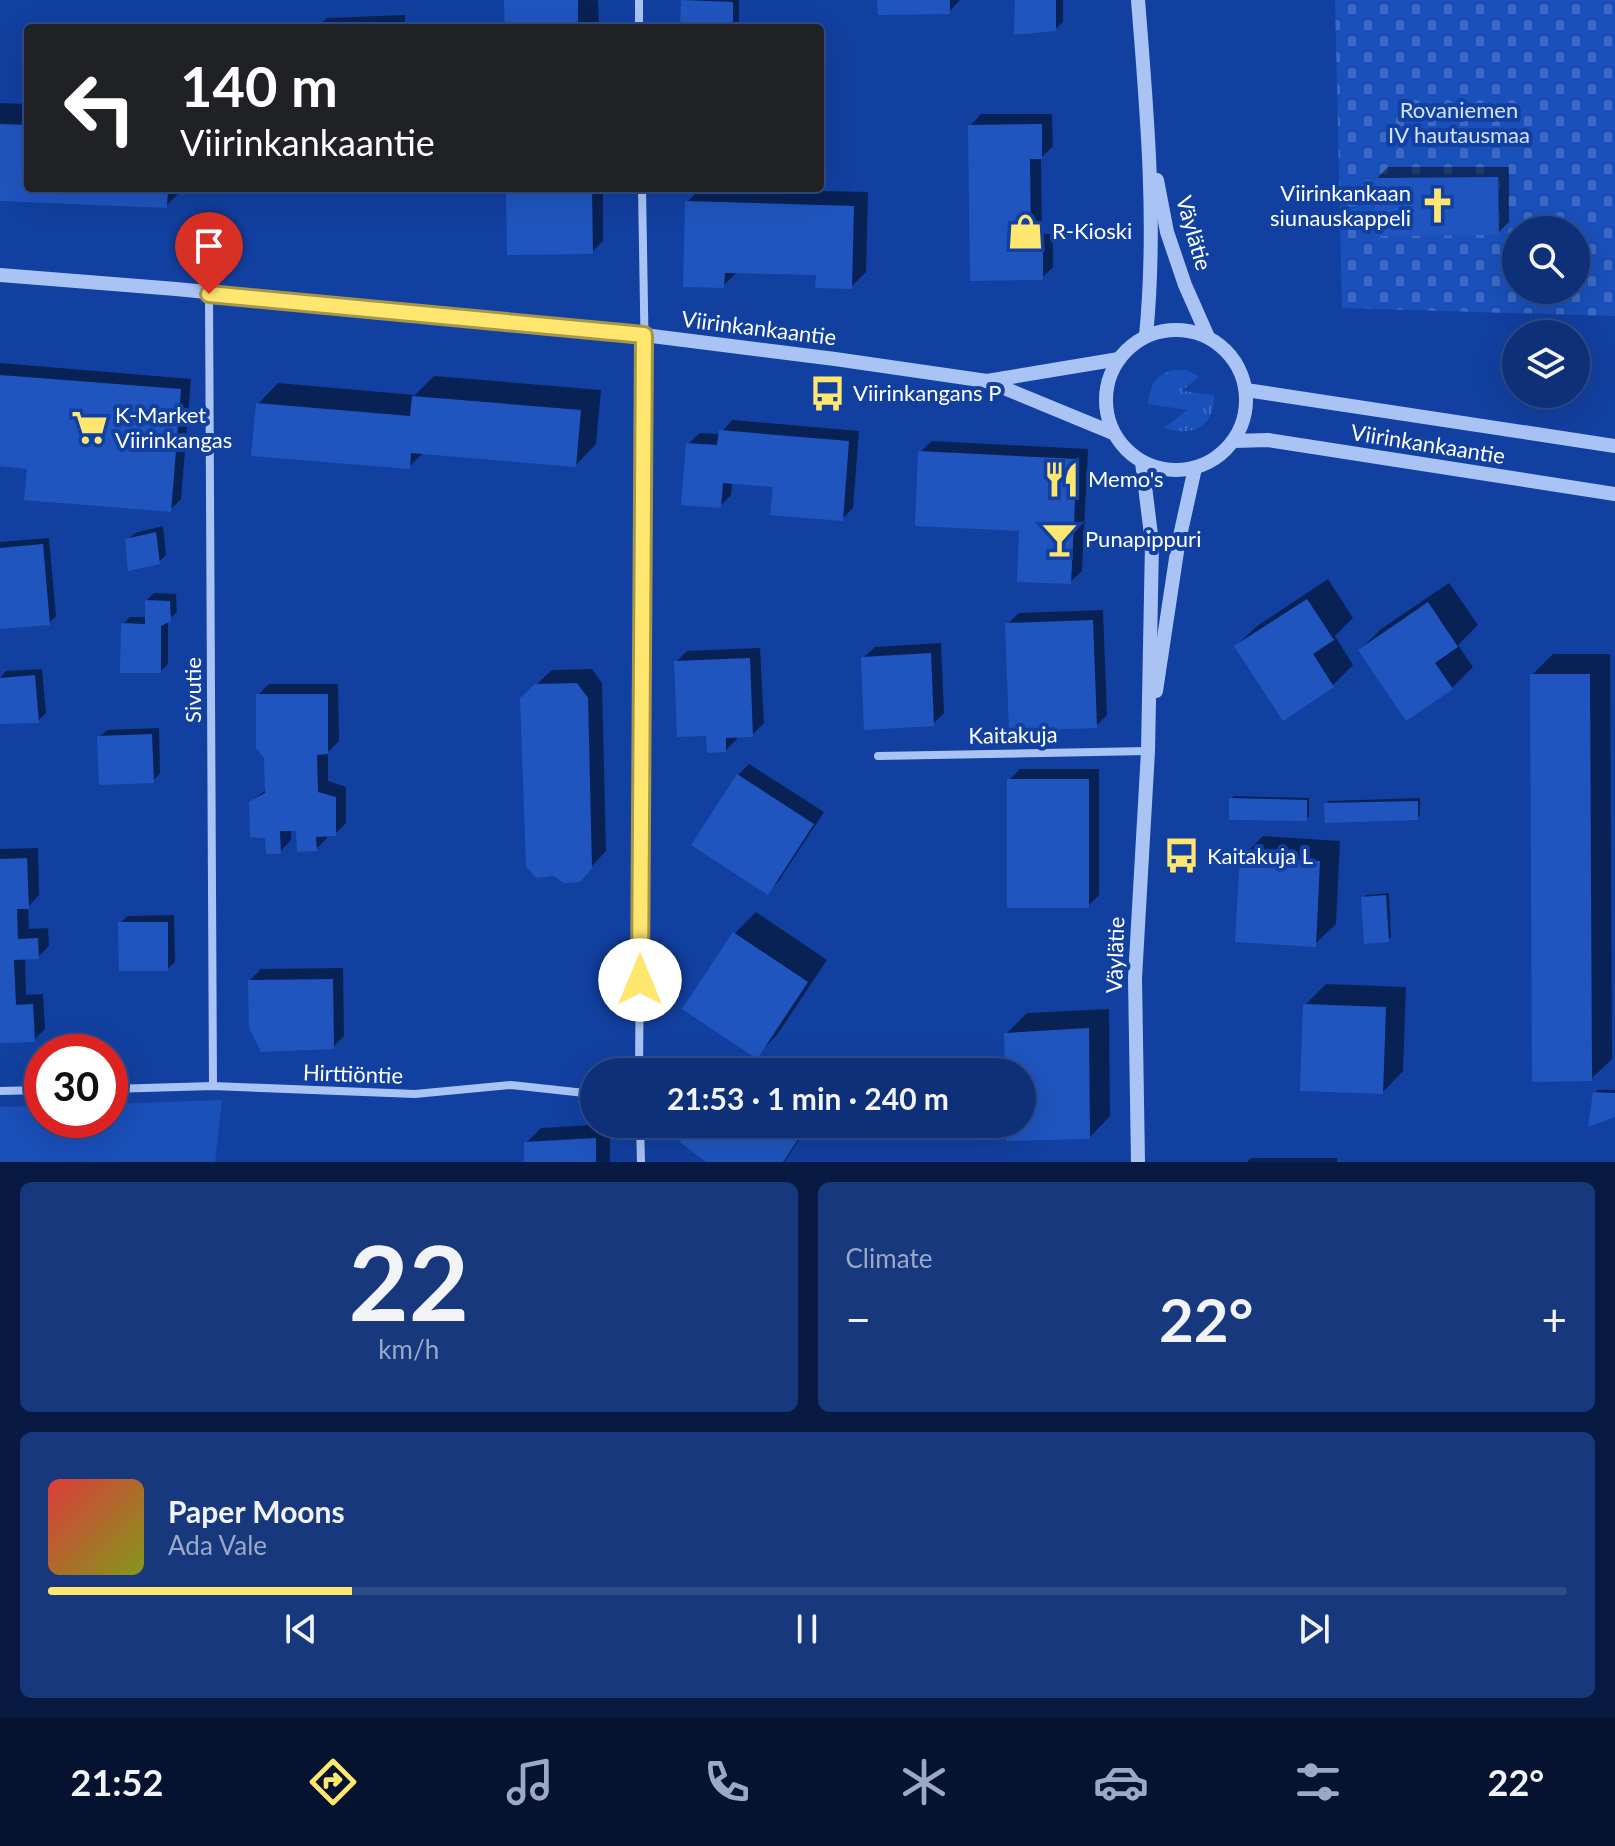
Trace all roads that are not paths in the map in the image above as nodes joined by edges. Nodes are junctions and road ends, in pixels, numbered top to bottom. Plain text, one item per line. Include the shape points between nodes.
1 (639, 0) edge
2 (1138, 0) edge
3 (639, 24) edge
4 (1149, 137) junction
5 (642, 192) edge
6 (0, 275) edge
7 (209, 294) junction
8 (644, 335) junction
9 (1146, 336) junction
10 (1208, 337) junction
11 (1119, 359) junction
12 (987, 381) junction
13 (1246, 390) junction
14 (1113, 433) junction
15 (1234, 441) junction
16 (1615, 446) edge
17 (1142, 462) junction
18 (1195, 468) junction
19 (1615, 494) edge
20 (1148, 751) junction
21 (878, 756) dead end
22 (639, 1058) edge
23 (213, 1086) junction
24 (128, 1088) edge
25 (24, 1090) edge
26 (0, 1091) edge
27 (580, 1092) edge
28 (640, 1138) edge
29 (641, 1162) edge
30 (1138, 1162) edge

1 - 3 street
2 - 4 street, Väylätie
4 - 9 street, Väylätie
4 - 10 street, Väylätie via 1167,232
5 - 8 street
6 - 7 street, Viirinkankaantie
7 - 8 street, Viirinkankaantie
7 - 23 street, Sivutie
8 - 12 street, Viirinkankaantie
8 - 22 street
9 - 10 street via 1188,330
9 - 11 street
10 - 13 street via 1239,368
11 - 12 street, Viirinkankaantie
11 - 14 street via 1106,388
12 - 14 street, Viirinkankaantie
13 - 15 street via 1247,408
13 - 16 street, Viirinkankaantie
14 - 17 street
15 - 18 street via 1217,458
15 - 19 street, Viirinkankaantie via 1268,440
17 - 18 street via 1168,470
17 - 20 street, Väylätie via 1152,543
18 - 20 street, Väylätie via 1178,545
20 - 21 street, Kaitakuja
20 - 30 street, Väylätie via 1135,978
23 - 24 street, Hirttiöntie
23 - 27 street, Hirttiöntie via 415,1094 511,1085
25 - 26 street
28 - 29 street

